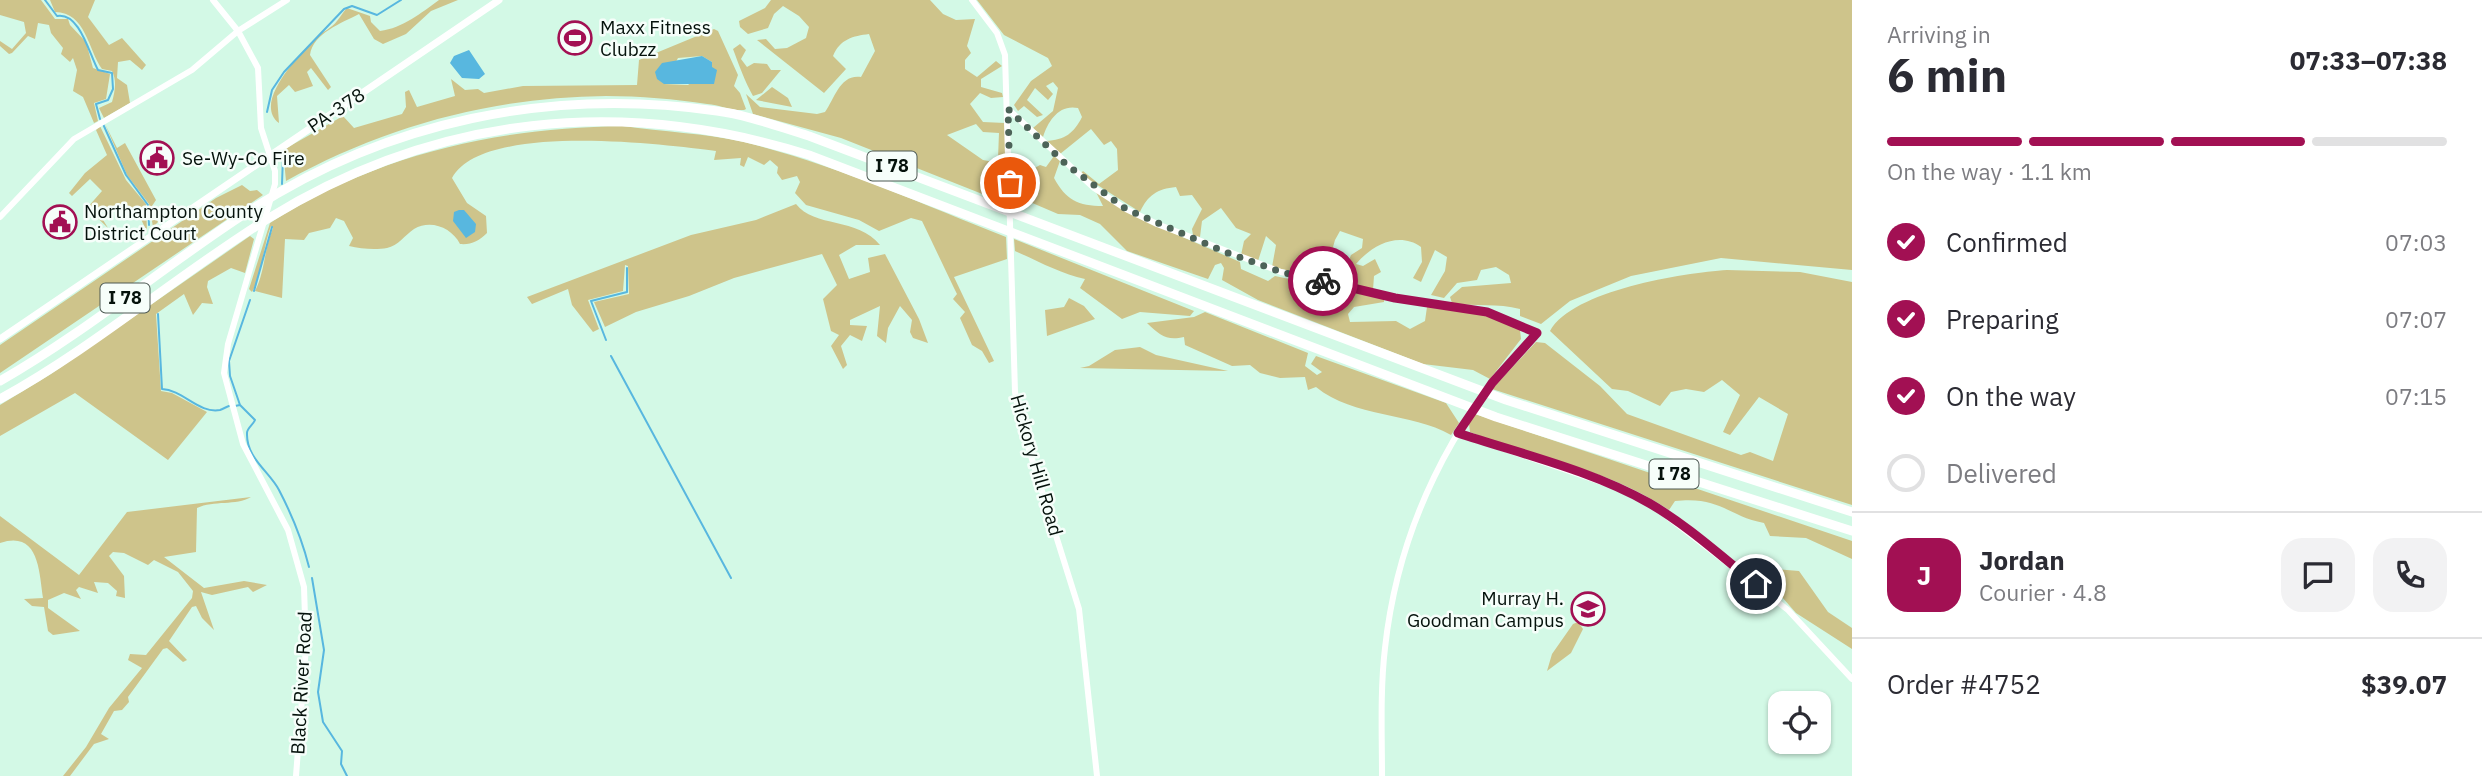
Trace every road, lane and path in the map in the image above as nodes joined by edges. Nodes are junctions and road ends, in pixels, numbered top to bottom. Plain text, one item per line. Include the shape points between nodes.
1 (213, 0) edge
2 (287, 0) edge
3 (499, 0) edge
4 (972, 0) edge
5 (238, 32) junction
6 (1008, 109) junction
7 (269, 156) junction
8 (0, 217) edge
9 (0, 339) edge
10 (0, 380) edge
11 (0, 399) edge
12 (1458, 433) junction
13 (1852, 512) edge
14 (1852, 531) edge
15 (1852, 679) edge
16 (296, 776) edge
17 (1097, 776) edge
18 (1382, 776) edge

1 - 5 street, Black River Road
2 - 5 street
3 - 7 main road, PA-378
4 - 6 street, Hickory Hill Road via 1004,48
5 - 7 street, Black River Road via 259,73 261,128
5 - 8 street via 192,70 68,144
6 - 12 street via 1094,188 1126,209 1189,237 1281,272 1395,298 1487,312 1537,333 1492,383
6 - 17 street, Hickory Hill Road via 1016,402 1079,609
7 - 9 main road, PA-378
7 - 16 street, Black River Road via 275,184 224,373 247,455 288,530 304,587 306,647
10 - 13 highway, I 78 via 247,212 349,156 423,129 500,112 645,103 720,111 809,136 1506,400
11 - 14 highway, I 78 via 288,207 348,175 443,141 493,131 582,121 647,122 717,131 809,155 1459,403
12 - 15 street via 1619,488 1651,504 1788,610
12 - 18 street via 1419,510 1396,584 1384,666

